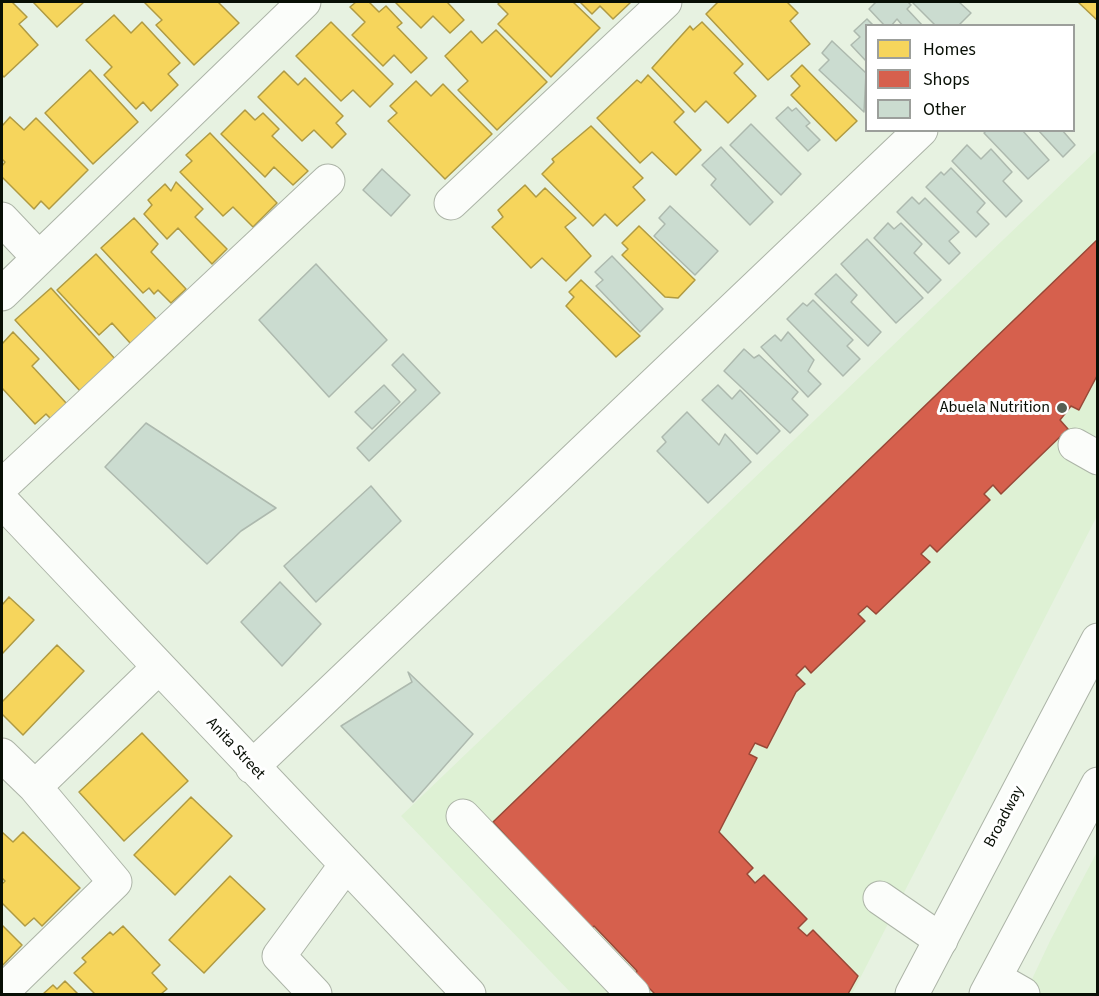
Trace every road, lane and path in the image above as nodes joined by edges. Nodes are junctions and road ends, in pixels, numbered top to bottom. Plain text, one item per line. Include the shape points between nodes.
1 (304, 2) edge
2 (665, 2) edge
3 (919, 132) edge
4 (328, 181) dead end
5 (451, 203) dead end
6 (2, 219) edge
7 (39, 258) junction
8 (2, 294) edge
9 (2, 486) edge
10 (2, 501) edge
11 (1098, 640) edge
12 (159, 667) junction
13 (2, 755) edge
14 (252, 766) junction
15 (1098, 784) edge
16 (35, 787) junction
17 (464, 816) dead end
18 (345, 867) junction
19 (880, 898) dead end
20 (941, 940) junction
21 (990, 986) edge
22 (2, 992) edge
23 (315, 994) edge
24 (469, 994) edge
25 (633, 994) edge
26 (912, 994) edge
27 (1023, 994) edge

1 - 7 street
2 - 5 street
3 - 14 street
4 - 9 street
6 - 7 street
7 - 8 street
10 - 12 street, Anita Street
11 - 20 street, Broadway
12 - 14 street, Anita Street
12 - 16 street
13 - 16 street
14 - 18 street, Anita Street
15 - 21 street
16 - 22 street via 115,882
17 - 25 street
18 - 23 street via 279,956
18 - 24 street, Anita Street
19 - 20 street
20 - 26 street, Broadway
21 - 27 street

